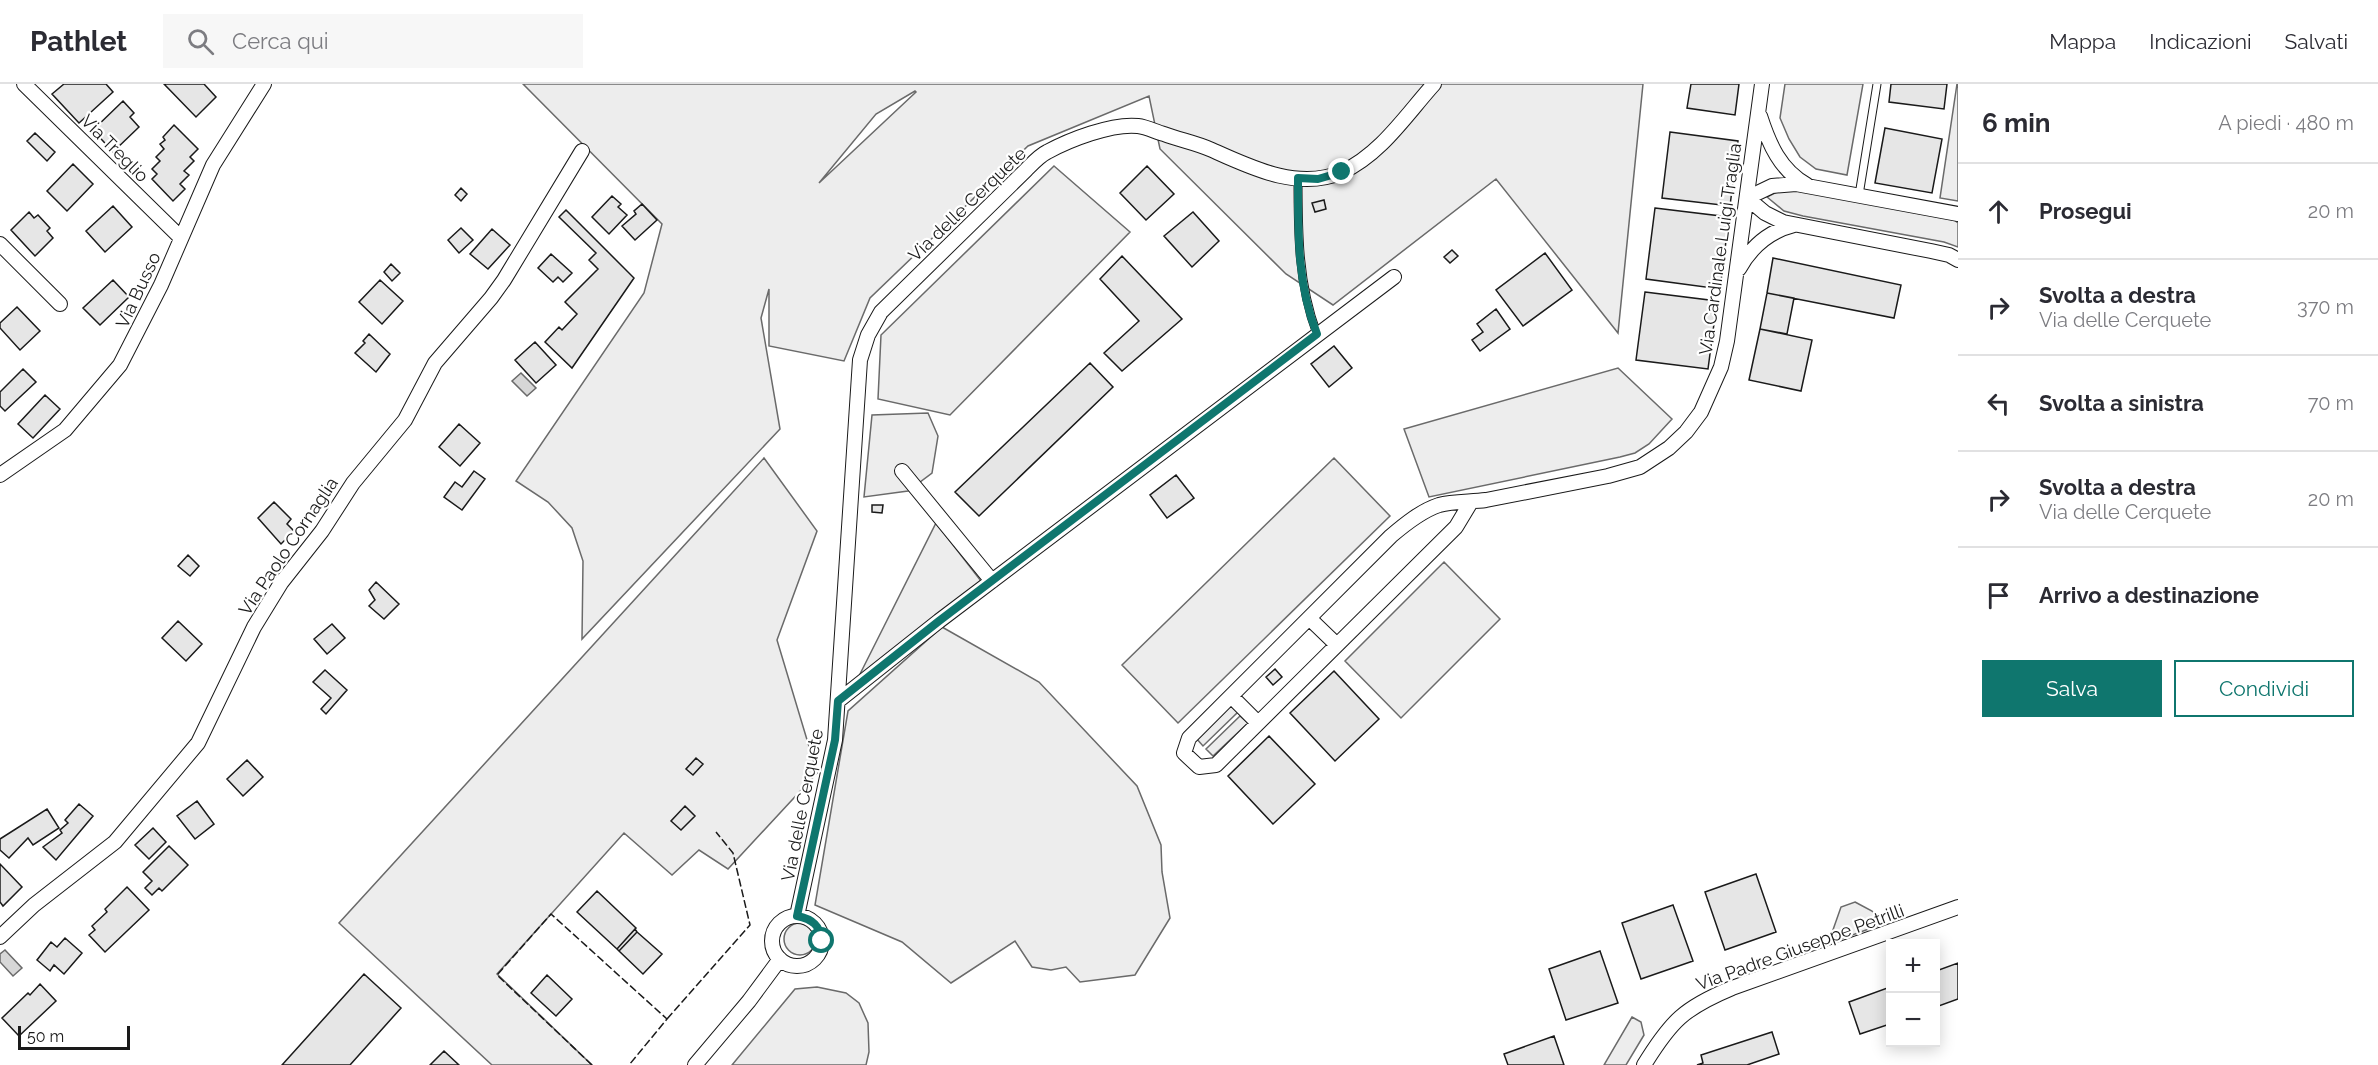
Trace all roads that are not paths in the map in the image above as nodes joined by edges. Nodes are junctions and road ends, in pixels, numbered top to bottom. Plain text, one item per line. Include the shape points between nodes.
1 (24, 84) edge
2 (264, 84) edge
3 (1434, 84) edge
4 (1762, 84) edge
5 (1877, 84) edge
6 (1759, 111) junction
7 (582, 151) dead end
8 (1298, 178) junction
9 (1809, 186) junction
10 (1859, 195) junction
11 (1747, 198) junction
12 (1958, 214) edge
13 (1794, 225) junction
14 (181, 238) junction
15 (0, 244) edge
16 (1958, 260) edge
17 (1736, 275) junction
18 (1394, 277) dead end
19 (60, 304) dead end
20 (1317, 334) junction
21 (902, 471) dead end
22 (0, 475) edge
23 (1471, 502) junction
24 (992, 581) junction
25 (1309, 618) junction
26 (1337, 645) junction
27 (1231, 696) junction
28 (838, 701) junction
29 (1258, 723) junction
30 (1958, 907) edge
31 (797, 916) junction
32 (0, 937) edge
33 (780, 959) junction
34 (695, 1065) edge
35 (1644, 1065) edge

1 - 14 street, Via Treglio
2 - 14 street, Via Busso via 213,165
3 - 8 street, Via delle Cerquete via 1372,154 1342,172 1318,179
4 - 6 street, Via Cardinale Luigi Traglia
5 - 10 lane
6 - 9 street via 1780,161
6 - 11 street, Via Cardinale Luigi Traglia
7 - 32 street, Via Paolo Cornaglia via 504,280 435,363 405,420 353,483 281,583 250,636 198,743 116,842 34,905
8 - 20 lane via 1298,249 1308,310
8 - 28 street, Via delle Cerquete via 1255,170 1209,149 1138,126 1098,132 1045,153 881,312 868,334 860,360
9 - 10 street
9 - 11 street via 1772,186
10 - 12 street
11 - 13 street via 1774,218
11 - 17 street, Via Cardinale Luigi Traglia
13 - 16 street via 1931,251
13 - 17 street via 1759,243
14 - 22 street, Via Busso via 115,373 65,430
15 - 19 street
17 - 23 street, Via Cardinale Luigi Traglia via 1721,367 1686,432 1669,448 1640,467 1619,473
18 - 20 street
20 - 24 street
21 - 24 street
23 - 25 street, Via Cardinale Luigi Traglia via 1439,506 1413,519
23 - 26 street, Via Cardinale Luigi Traglia via 1456,527
24 - 28 street
25 - 26 street
25 - 27 street, Via Cardinale Luigi Traglia
26 - 29 street, Via Cardinale Luigi Traglia
27 - 29 street
27 - 29 street, Via Cardinale Luigi Traglia via 1189,738 1184,753 1199,767 1216,765
28 - 31 street, Via delle Cerquete via 835,740
30 - 35 street, Via Padre Giuseppe Petrilli via 1697,1004 1669,1026
31 - 33 street via 780,923 774,931 774,951
31 - 33 street via 815,923 822,941 820,951 815,959 797,966
33 - 34 street

